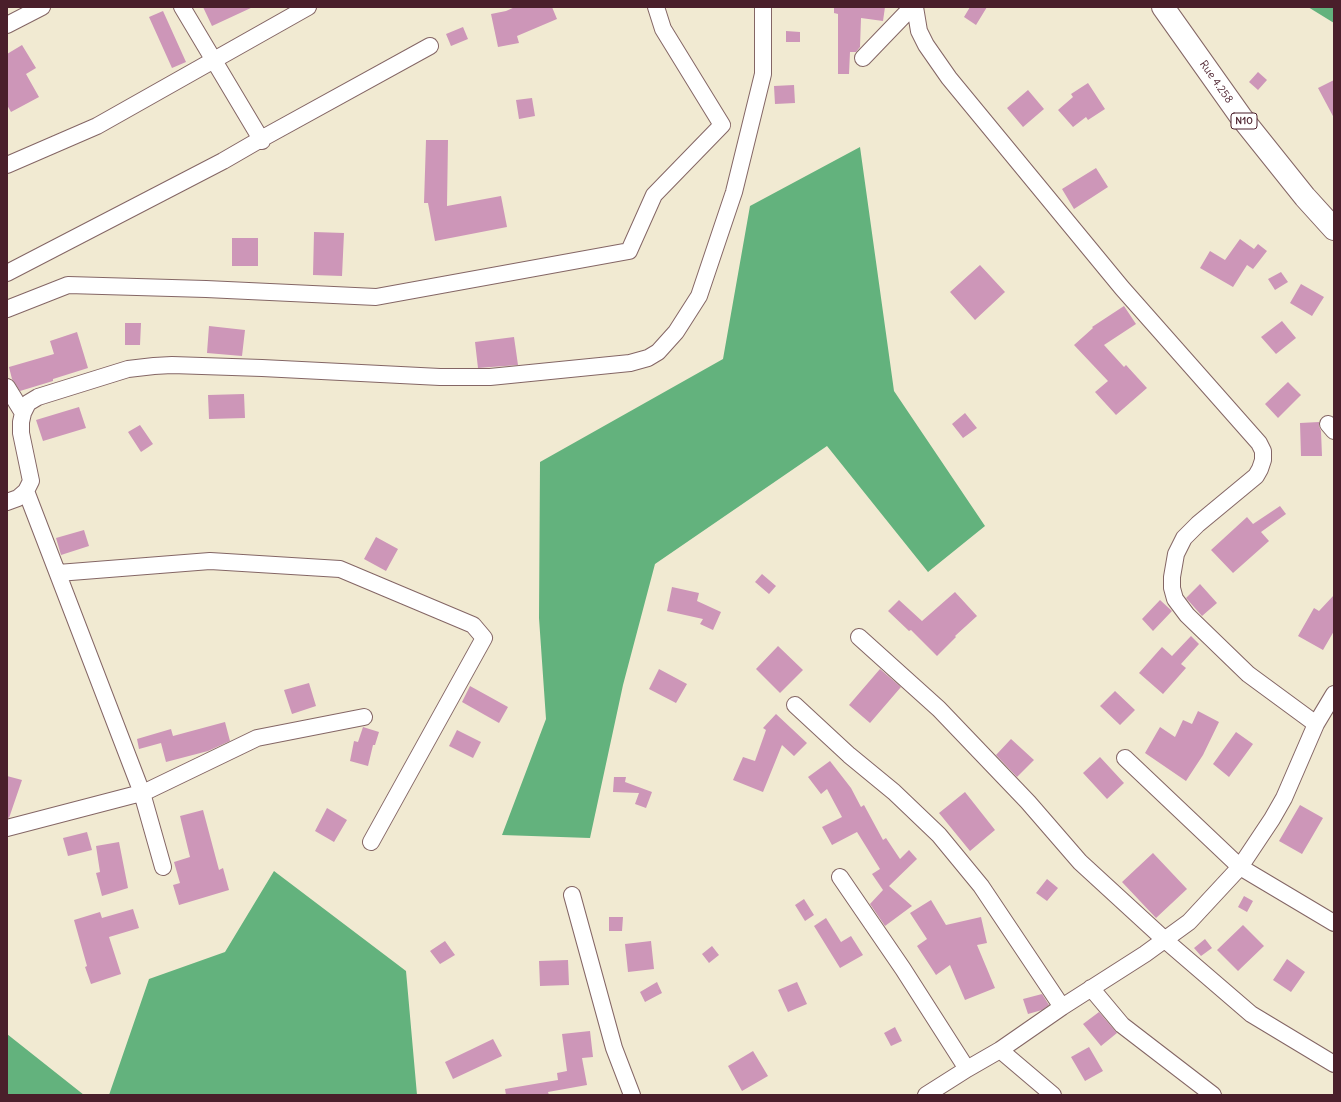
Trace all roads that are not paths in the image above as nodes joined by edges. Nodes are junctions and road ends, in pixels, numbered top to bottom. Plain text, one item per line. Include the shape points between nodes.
1 (42, 7) edge
2 (182, 7) edge
3 (308, 7) edge
4 (656, 7) edge
5 (763, 7) edge
6 (912, 7) edge
7 (915, 7) edge
8 (1163, 7) edge
9 (7, 25) edge
10 (430, 46) dead end
11 (863, 58) dead end
12 (213, 60) junction
13 (262, 140) junction
14 (7, 165) edge
15 (1334, 229) edge
16 (7, 273) edge
17 (7, 309) edge
18 (7, 387) edge
19 (23, 413) junction
20 (26, 491) junction
21 (7, 502) edge
22 (58, 573) junction
23 (859, 637) dead end
24 (1334, 694) edge
25 (795, 705) dead end
26 (364, 717) dead end
27 (1316, 724) junction
28 (1125, 758) dead end
29 (142, 793) junction
30 (7, 828) edge
31 (371, 842) dead end
32 (1240, 866) junction
33 (163, 867) dead end
34 (840, 877) dead end
35 (572, 895) dead end
36 (1334, 922) edge
37 (1165, 940) junction
38 (1091, 988) junction
39 (1062, 1007) junction
40 (1000, 1050) junction
41 (1334, 1064) edge
42 (967, 1069) junction
43 (632, 1095) edge
44 (926, 1095) edge
45 (1053, 1095) edge
46 (1213, 1095) edge

1 - 9 street
2 - 12 street
3 - 12 street
4 - 17 street via 663,29 722,125 654,195 629,251 376,297 68,285
5 - 19 street via 763,74 734,192 699,296 676,332 658,352 648,358 630,363 490,377 154,366 122,370 38,397 28,403
6 - 11 street
7 - 27 street via 919,31 949,78 1122,288 1259,443 1263,451 1263,460 1256,476 1184,538 1176,554 1172,588 1175,599 1187,615 1248,674
8 - 15 highway, Rue 4.258 / N10 via 1241,117
10 - 13 street
12 - 13 street
12 - 14 street via 97,126
13 - 16 street
18 - 19 street
19 - 20 street via 20,433 31,481
20 - 21 street via 18,498
20 - 22 street
22 - 29 street
22 - 31 street via 210,561 340,569 473,625 484,638
23 - 37 street via 939,709 1028,802 1080,862
24 - 27 street
25 - 39 street via 939,835 981,886
26 - 29 street via 256,738
27 - 32 street via 1284,798
28 - 32 street
29 - 30 street
29 - 33 street
32 - 36 street
32 - 37 street via 1189,922
34 - 42 street
35 - 43 street via 614,1048
37 - 38 street
37 - 41 street via 1251,1014
38 - 39 street
38 - 46 street via 1122,1025
39 - 40 street
40 - 42 street
40 - 45 street
42 - 44 street

